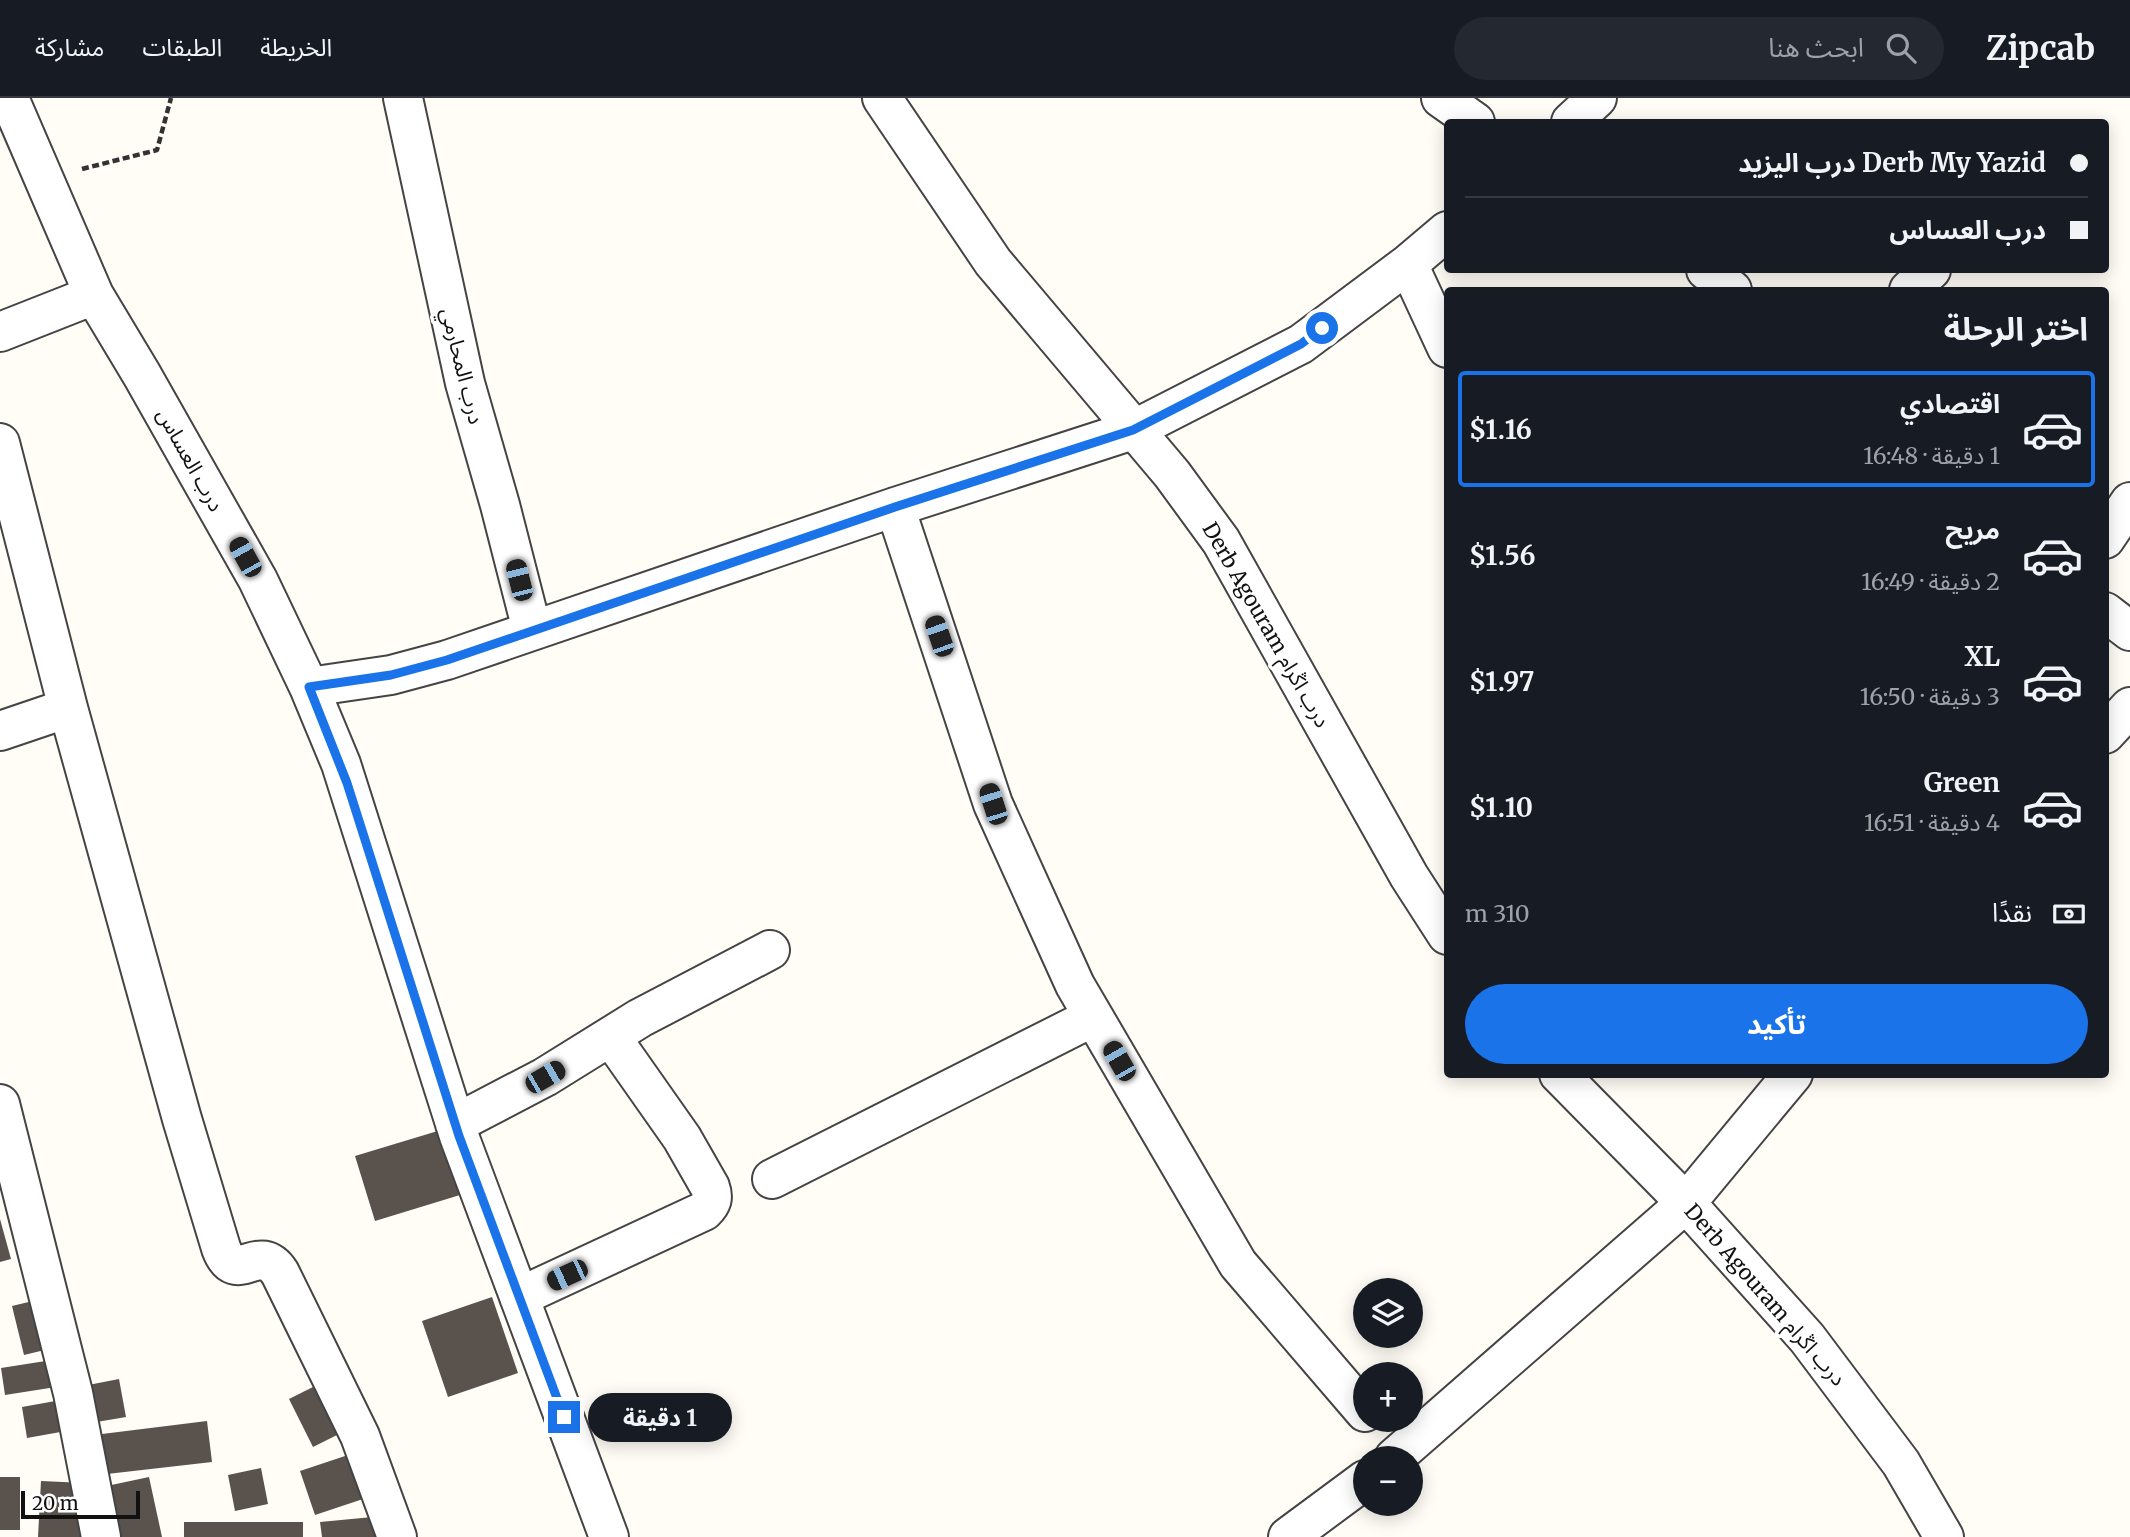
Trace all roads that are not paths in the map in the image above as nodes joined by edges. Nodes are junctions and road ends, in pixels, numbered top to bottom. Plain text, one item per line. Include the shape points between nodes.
1 (9, 98) edge
2 (404, 98) edge
3 (1441, 98) edge
4 (1598, 98) edge
5 (893, 102) edge
6 (1471, 119) edge
7 (1574, 119) edge
8 (1612, 119) edge
9 (1444, 234) edge
10 (1409, 264) junction
11 (1928, 273) edge
12 (1912, 287) edge
13 (94, 295) junction
14 (0, 332) edge
15 (1444, 341) edge
16 (1133, 430) junction
17 (0, 443) edge
18 (7, 496) edge
19 (2130, 502) edge
20 (895, 507) junction
21 (2109, 533) edge
22 (2109, 614) edge
23 (532, 631) junction
24 (2130, 631) edge
25 (309, 687) junction
26 (2130, 707) edge
27 (68, 708) junction
28 (2109, 730) edge
29 (0, 732) edge
30 (1444, 931) edge
31 (770, 950) dead end
32 (1093, 1017) junction
33 (611, 1037) junction
34 (1563, 1078) edge
35 (1790, 1078) edge
36 (0, 1104) edge
37 (455, 1125) junction
38 (772, 1180) dead end
39 (1686, 1203) junction
40 (519, 1297) junction
41 (1353, 1398) edge
42 (1408, 1446) edge
43 (1353, 1489) edge
44 (102, 1537) edge
45 (397, 1537) edge
46 (609, 1537) edge
47 (1288, 1537) edge
48 (1944, 1537) edge

1 - 13 street, درب العساس
2 - 23 street, درب المحارمي via 462,371
3 - 6 street
4 - 7 street
4 - 8 street
5 - 16 street, Derb Agouram درب اڭرام via 993,262
9 - 10 street
10 - 15 street
10 - 16 street via 1301,344
11 - 12 street
13 - 14 street
13 - 25 street, درب العساس via 258,580
16 - 20 street
16 - 30 street, Derb Agouram درب اڭرام via 1221,541
17 - 18 street
18 - 27 street
19 - 21 street
20 - 23 street
20 - 32 street via 993,804
22 - 24 street
23 - 25 street via 421,668
25 - 37 street, درب العساس via 341,764
26 - 28 street
27 - 29 street
27 - 45 street via 225,1258 238,1265 265,1259 280,1273 360,1436
31 - 33 street
32 - 38 street
32 - 41 street via 1238,1264
33 - 37 street
33 - 40 street via 682,1138 710,1187 712,1201 704,1211
34 - 39 street, Derb Agouram درب اڭرام
35 - 39 street
36 - 44 street via 73,1393
37 - 40 street, درب العساس
39 - 42 street
39 - 48 street, Derb Agouram درب اڭرام via 1807,1338 1902,1463
40 - 46 street, درب العساس
43 - 47 street

